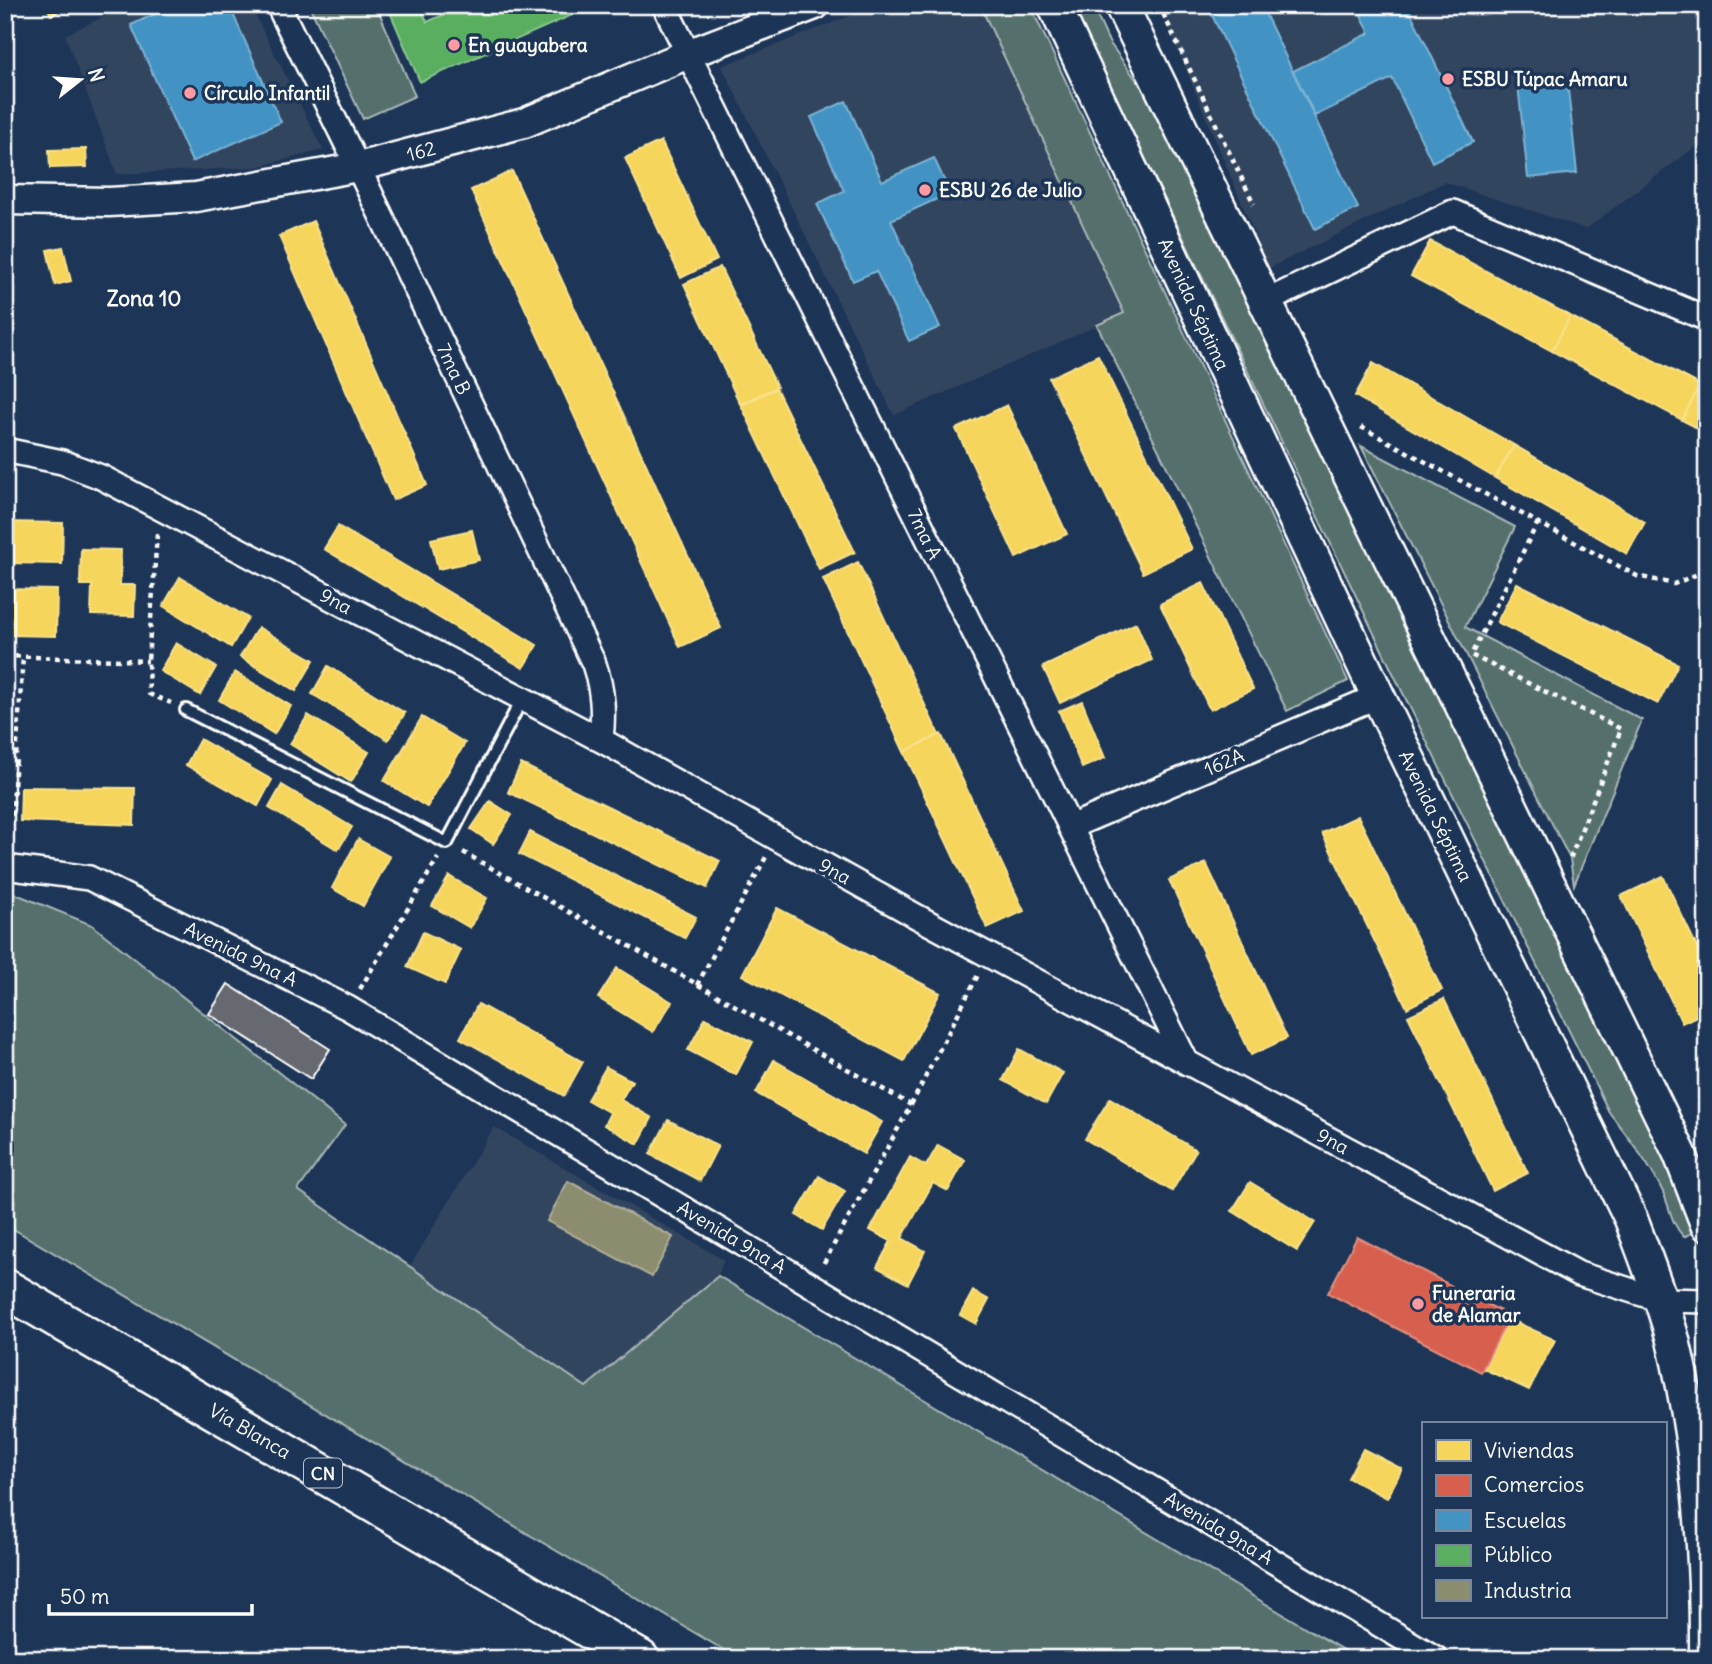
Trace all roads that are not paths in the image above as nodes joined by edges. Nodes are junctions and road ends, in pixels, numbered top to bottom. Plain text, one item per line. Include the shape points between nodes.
1 (278, 5) edge
2 (664, 5) edge
3 (815, 5) edge
4 (1054, 5) edge
5 (1121, 5) edge
6 (688, 54) junction
7 (358, 167) junction
8 (5, 200) edge
9 (1265, 302) junction
10 (1707, 319) edge
11 (5, 450) edge
12 (1378, 696) junction
13 (522, 699) junction
14 (186, 710) road end
15 (601, 740) junction
16 (1070, 827) junction
17 (7, 867) edge
18 (1187, 1063) junction
19 (1707, 1224) edge
20 (5, 1288) edge
21 (1661, 1300) junction
22 (1707, 1301) edge
23 (640, 1659) edge
24 (1437, 1659) edge
25 (1706, 1659) edge

1 - 7 street, 7ma B
2 - 6 street, 7ma A
3 - 6 street, 162
4 - 12 main road, Avenida Séptima
5 - 9 main road
6 - 7 street, 162 via 524,123
6 - 16 street, 7ma A
7 - 8 street, 162 via 196,197 109,202
7 - 15 street, 7ma B via 594,664 602,687
9 - 10 street via 1453,212
9 - 19 main road via 1680,1154
11 - 13 street, 9na via 62,462 100,477
12 - 16 street, 162A
12 - 21 main road, Avenida Séptima via 1631,1219
13 - 14 lane via 447,843
13 - 15 street, 9na
15 - 18 street, 9na
16 - 18 street, 7ma A
17 - 24 street, Avenida 9na A via 89,878 348,1008
18 - 21 street, 9na via 1579,1274
20 - 23 highway, Vía Blanca / CN
21 - 22 street, 9na
21 - 25 main road, Avenida Séptima via 1685,1397 1699,1482

